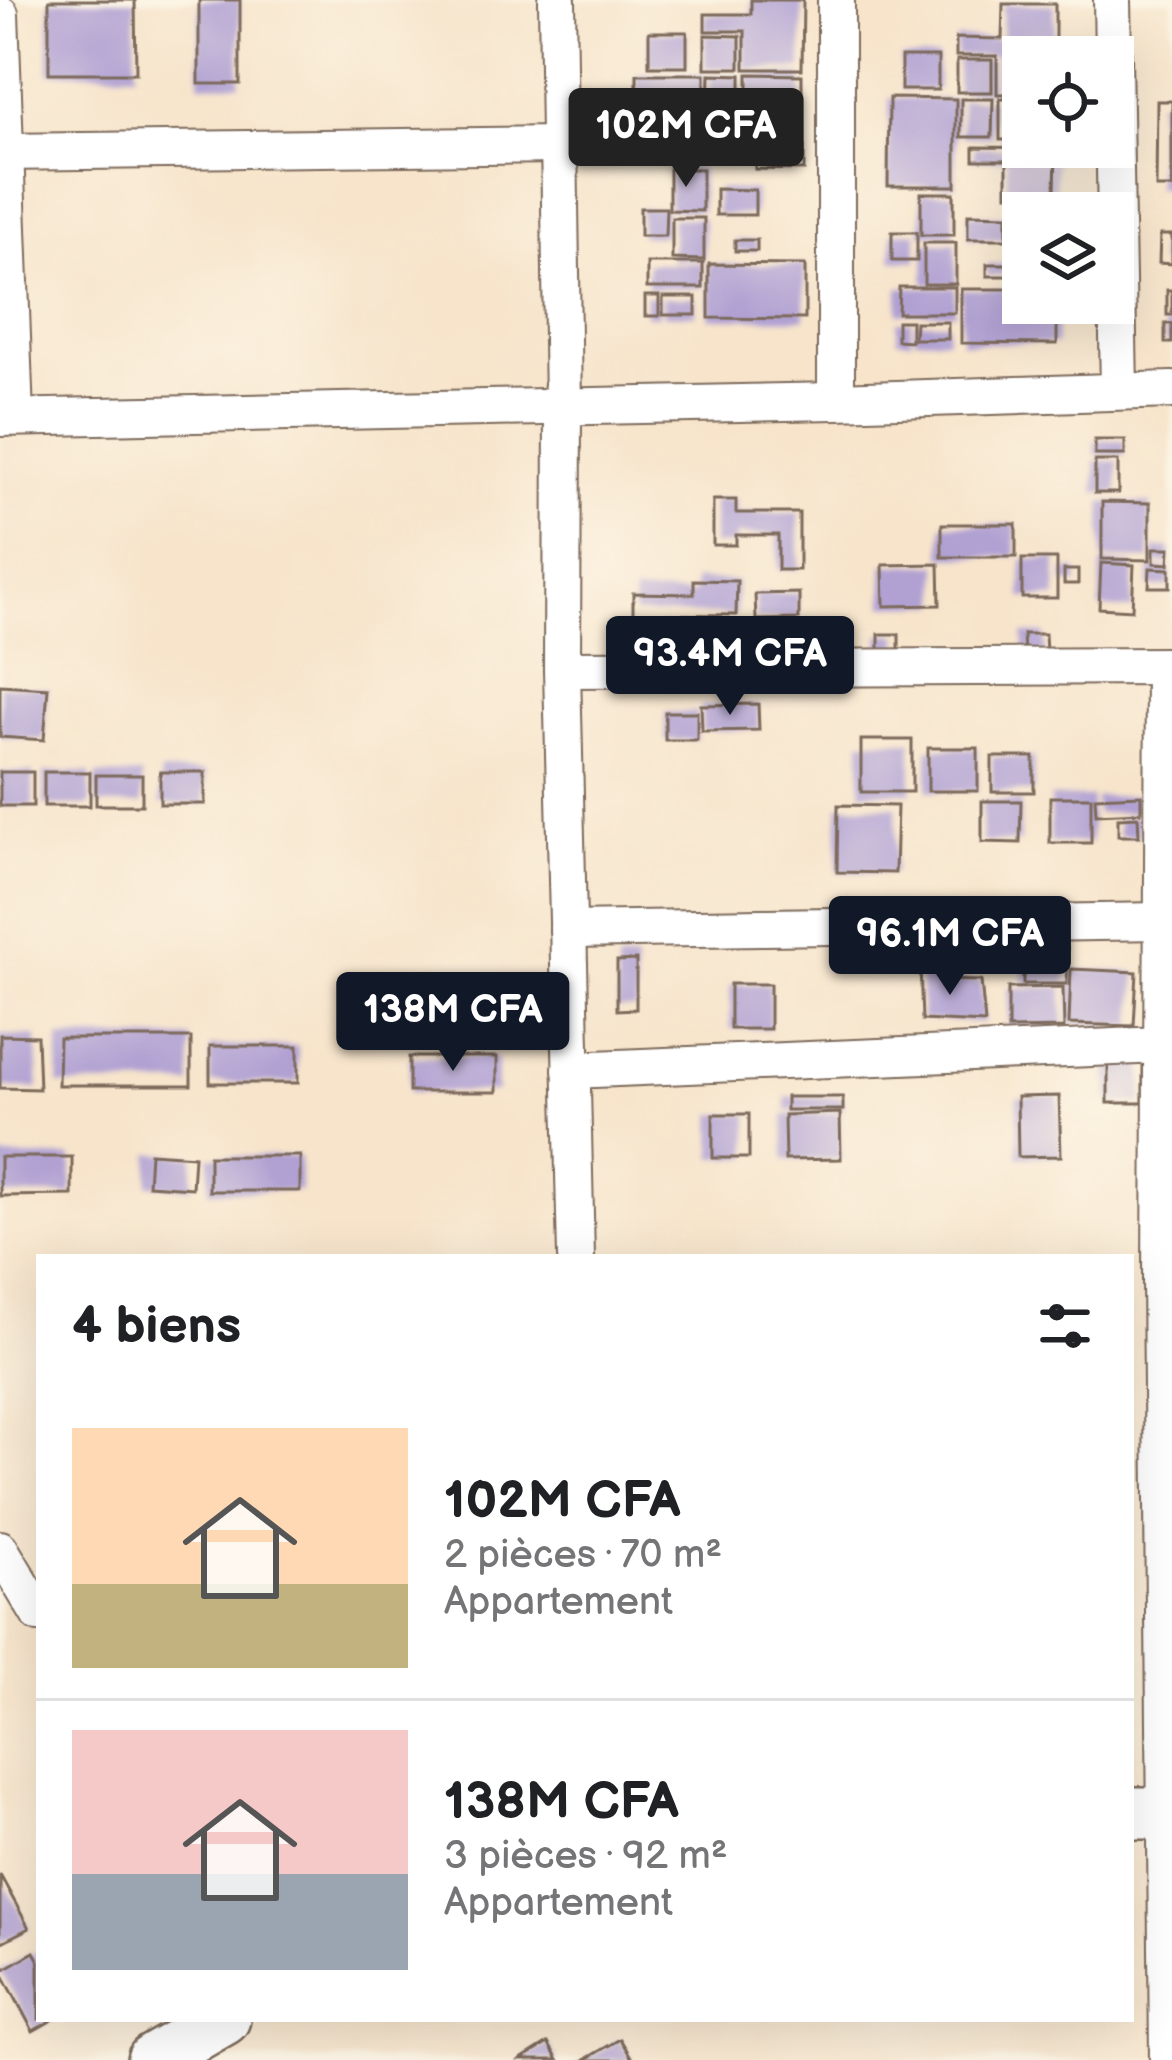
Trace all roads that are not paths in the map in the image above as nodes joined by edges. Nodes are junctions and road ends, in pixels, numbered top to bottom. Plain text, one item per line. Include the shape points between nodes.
1 (557, 0) edge
2 (836, 0) edge
3 (1112, 0) edge
4 (0, 14) edge
5 (560, 145) junction
6 (2, 152) edge
7 (1172, 390) edge
8 (1119, 391) junction
9 (836, 401) junction
10 (563, 407) junction
11 (8, 417) edge
12 (1168, 666) edge
13 (562, 669) junction
14 (1162, 921) junction
15 (568, 930) junction
16 (1162, 1046) junction
17 (571, 1070) junction
18 (575, 1254) edge
19 (1146, 1278) edge
20 (1147, 1518) edge
21 (0, 1549) edge
22 (36, 1609) edge
23 (1156, 1813) edge
24 (219, 2022) edge
25 (153, 2060) edge
26 (1168, 2060) edge

1 - 5 street
2 - 9 street
3 - 8 street
4 - 6 street
5 - 6 street
5 - 10 street
6 - 11 street
7 - 8 street
8 - 9 street
9 - 10 street
10 - 11 street
10 - 13 street
12 - 13 street
12 - 14 street
13 - 15 street
14 - 15 street
14 - 16 street
15 - 17 street
16 - 17 street
16 - 19 street
17 - 18 street
19 - 20 street
20 - 23 street
21 - 22 street
23 - 26 street
24 - 25 street

